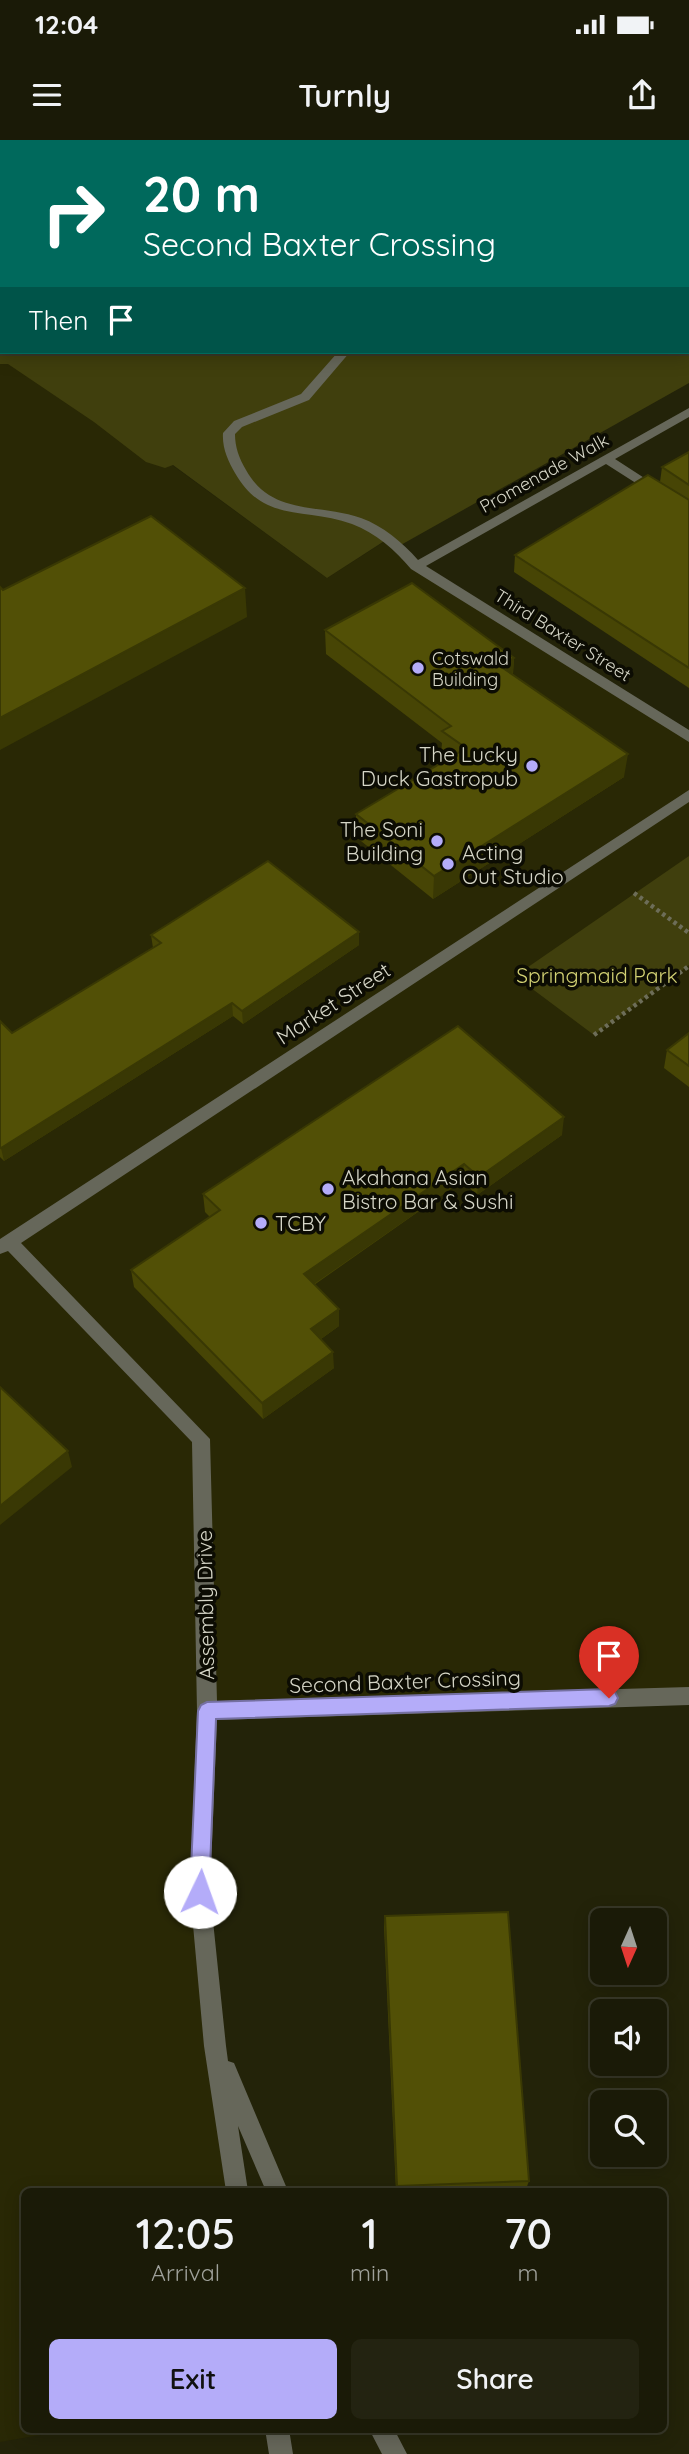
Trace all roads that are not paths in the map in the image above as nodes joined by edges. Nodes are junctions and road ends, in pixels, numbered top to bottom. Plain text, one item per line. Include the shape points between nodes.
1 (342, 354) edge
2 (689, 412) edge
3 (606, 458) junction
4 (689, 513) edge
5 (416, 566) junction
6 (689, 737) edge
7 (689, 795) edge
8 (4, 1244) edge
9 (689, 1696) edge
10 (207, 1711) junction
11 (215, 2046) junction
12 (237, 2188) edge
13 (276, 2188) edge
14 (278, 2433) edge
15 (383, 2433) edge
16 (281, 2454) edge
17 (395, 2454) edge

1 - 5 street, Third Baxter Street via 304,397 238,424 229,433 229,447 243,479 274,505 355,521 390,538
2 - 3 street, Promenade Walk
3 - 4 street
3 - 5 street, Promenade Walk
5 - 6 street, Third Baxter Street
7 - 8 street, Market Street
8 - 10 street, Assembly Drive via 201,1439
9 - 10 street, Second Baxter Crossing
10 - 11 street, Assembly Drive via 200,1892
11 - 12 street, Assembly Drive
11 - 13 street, Assembly Drive
14 - 16 street
15 - 17 street

